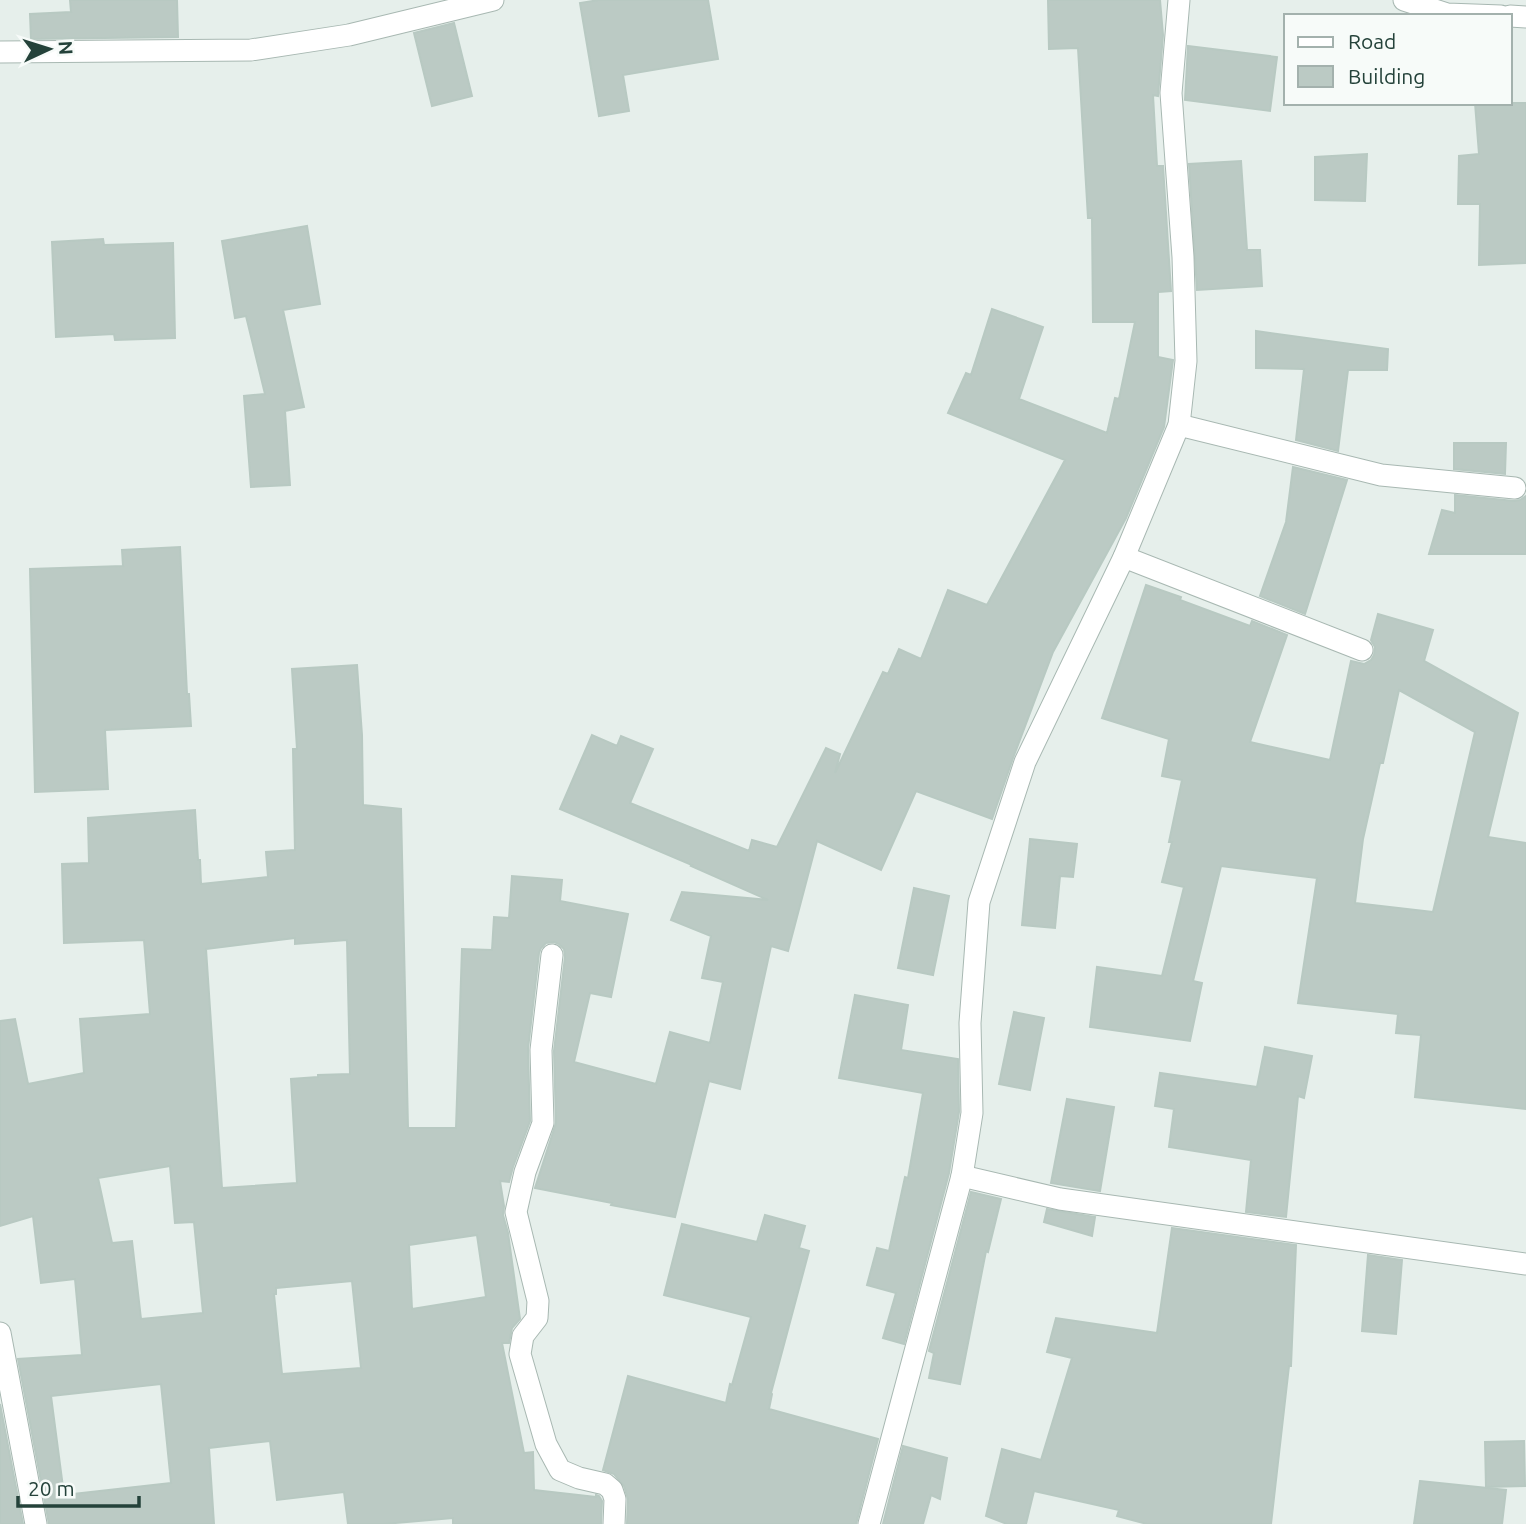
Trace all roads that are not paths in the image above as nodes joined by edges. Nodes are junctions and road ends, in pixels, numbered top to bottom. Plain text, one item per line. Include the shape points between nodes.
1 (493, 0) edge
2 (1179, 0) edge
3 (1404, 0) edge
4 (1447, 14) edge
5 (0, 52) edge
6 (1179, 425) junction
7 (1515, 488) dead end
8 (1124, 557) junction
9 (1362, 650) dead end
10 (552, 955) dead end
11 (962, 1176) junction
12 (1526, 1264) edge
13 (0, 1333) edge
14 (36, 1524) edge
15 (614, 1524) edge
16 (869, 1524) edge

1 - 5 street via 349,35 251,50
2 - 6 street via 1171,93 1186,361
3 - 4 street
6 - 7 street via 1381,475
6 - 8 street
8 - 9 street
8 - 11 street via 1025,762 979,902 970,1023 972,1113
10 - 15 street via 541,1050 542,1123 516,1212 538,1301 537,1318 523,1336 520,1354 546,1444 560,1470 612,1490
11 - 12 street via 1060,1199
11 - 16 street
13 - 14 street

